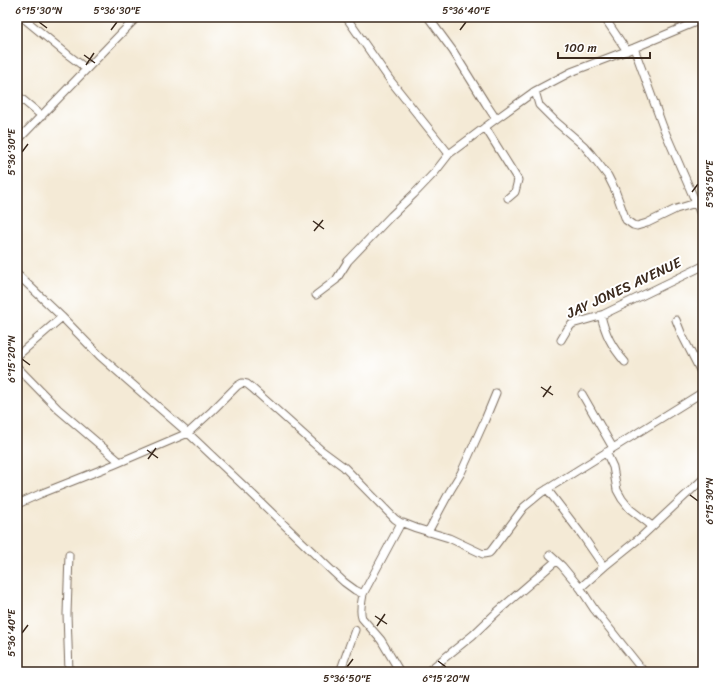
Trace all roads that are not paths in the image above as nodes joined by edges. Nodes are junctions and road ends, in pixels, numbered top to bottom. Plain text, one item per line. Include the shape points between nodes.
1 (22, 17) edge
2 (137, 17) edge
3 (346, 17) edge
4 (428, 17) edge
5 (604, 17) edge
6 (703, 19) edge
7 (631, 49) junction
8 (88, 69) junction
9 (535, 91) junction
10 (17, 95) edge
11 (42, 116) junction
12 (496, 119) junction
13 (485, 127) junction
14 (17, 141) edge
15 (449, 154) junction
16 (508, 198) dead end
17 (696, 203) junction
18 (703, 219) edge
19 (703, 266) edge
20 (17, 274) edge
21 (316, 295) dead end
22 (601, 315) junction
23 (62, 317) junction
24 (676, 320) dead end
25 (561, 340) dead end
26 (17, 356) edge
27 (625, 362) dead end
28 (17, 367) edge
29 (703, 376) edge
30 (703, 392) edge
31 (496, 393) dead end
32 (582, 394) dead end
33 (188, 433) junction
34 (610, 450) junction
35 (120, 462) junction
36 (703, 479) edge
37 (547, 489) junction
38 (18, 502) edge
39 (401, 523) junction
40 (652, 526) junction
41 (428, 532) junction
42 (550, 554) dead end
43 (69, 555) dead end
44 (556, 561) junction
45 (604, 567) junction
46 (580, 588) junction
47 (363, 594) junction
48 (354, 630) dead end
49 (69, 672) edge
50 (340, 672) edge
51 (400, 672) edge
52 (427, 672) edge
53 (644, 672) edge

1 - 8 street
2 - 8 street
3 - 15 street via 390,80
4 - 12 street
5 - 7 street
6 - 7 street
7 - 9 street via 571,72
7 - 17 street
8 - 11 street
9 - 12 street
9 - 17 street via 539,105 584,146 608,176 629,223 637,226
10 - 11 street
11 - 14 street
12 - 13 street
13 - 15 street
13 - 16 street via 518,180 515,192
15 - 21 street via 436,172 348,260 336,280
17 - 18 street
19 - 22 street, JAY JONES AVENUE
20 - 23 street
22 - 25 street, JAY JONES AVENUE via 572,324
22 - 27 street via 609,340
23 - 26 street
23 - 33 street via 100,356
24 - 29 street
28 - 35 street via 58,409
30 - 34 street
31 - 41 street via 462,473
32 - 34 street
33 - 35 street
33 - 39 street via 237,386 247,384 321,450 344,467
33 - 47 street via 334,573
34 - 37 street
34 - 40 street via 617,490 630,509
35 - 38 street
36 - 40 street
37 - 41 street via 524,507 489,553 483,554 449,538
37 - 45 street
39 - 41 street
39 - 47 street
40 - 45 street
42 - 44 street
43 - 49 street
44 - 46 street
44 - 52 street
45 - 46 street
46 - 53 street
47 - 51 street via 362,618 381,640
48 - 50 street

